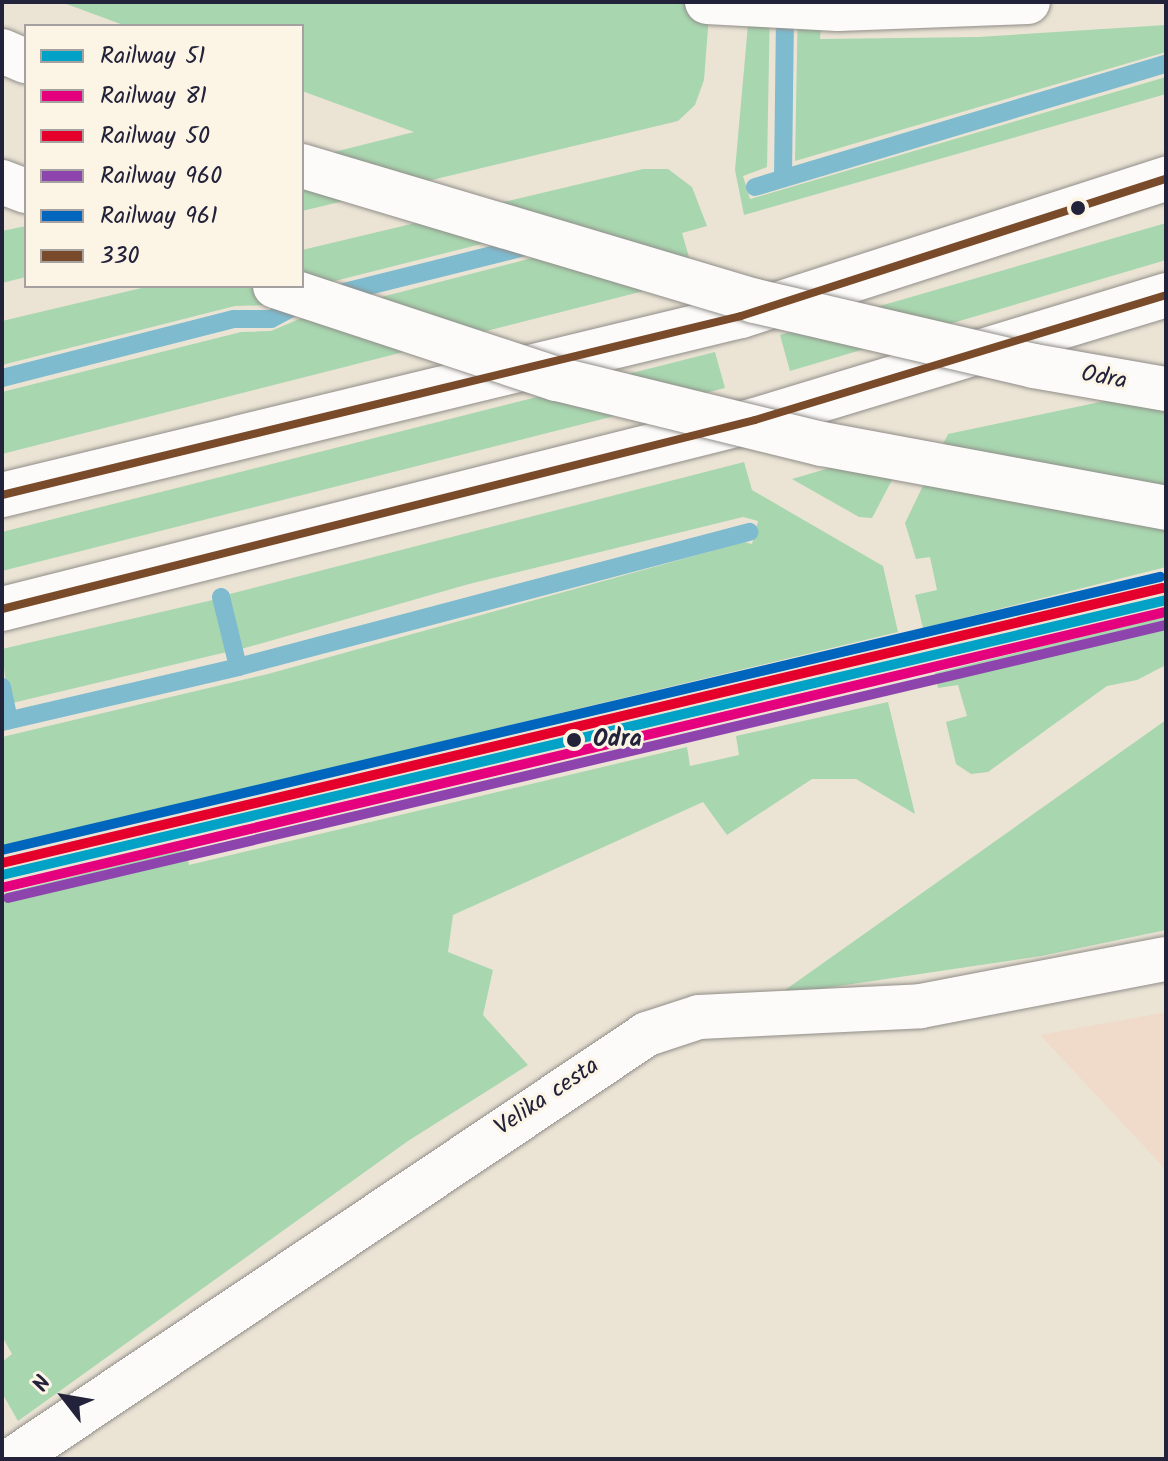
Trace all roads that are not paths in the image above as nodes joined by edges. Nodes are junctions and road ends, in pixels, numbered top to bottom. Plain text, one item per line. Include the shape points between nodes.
1 (707, 2) edge
2 (1028, 2) edge
3 (2, 51) edge
4 (24, 60) edge
5 (304, 167) edge
6 (1166, 179) edge
7 (2, 182) edge
8 (24, 190) edge
9 (281, 288) edge
10 (1166, 295) edge
11 (1166, 389) edge
12 (2, 495) edge
13 (1166, 508) edge
14 (2, 609) edge
15 (1166, 959) edge
16 (13, 1459) edge

1 - 2 main road via 838,9
3 - 4 main road
5 - 11 main road, Odra, bridge via 755,301 1034,366
6 - 12 main road via 741,316
7 - 8 main road
9 - 13 main road, bridge via 557,379 822,444
10 - 14 main road via 755,420
15 - 16 main road, Velika cesta via 921,1006 699,1017 647,1034

